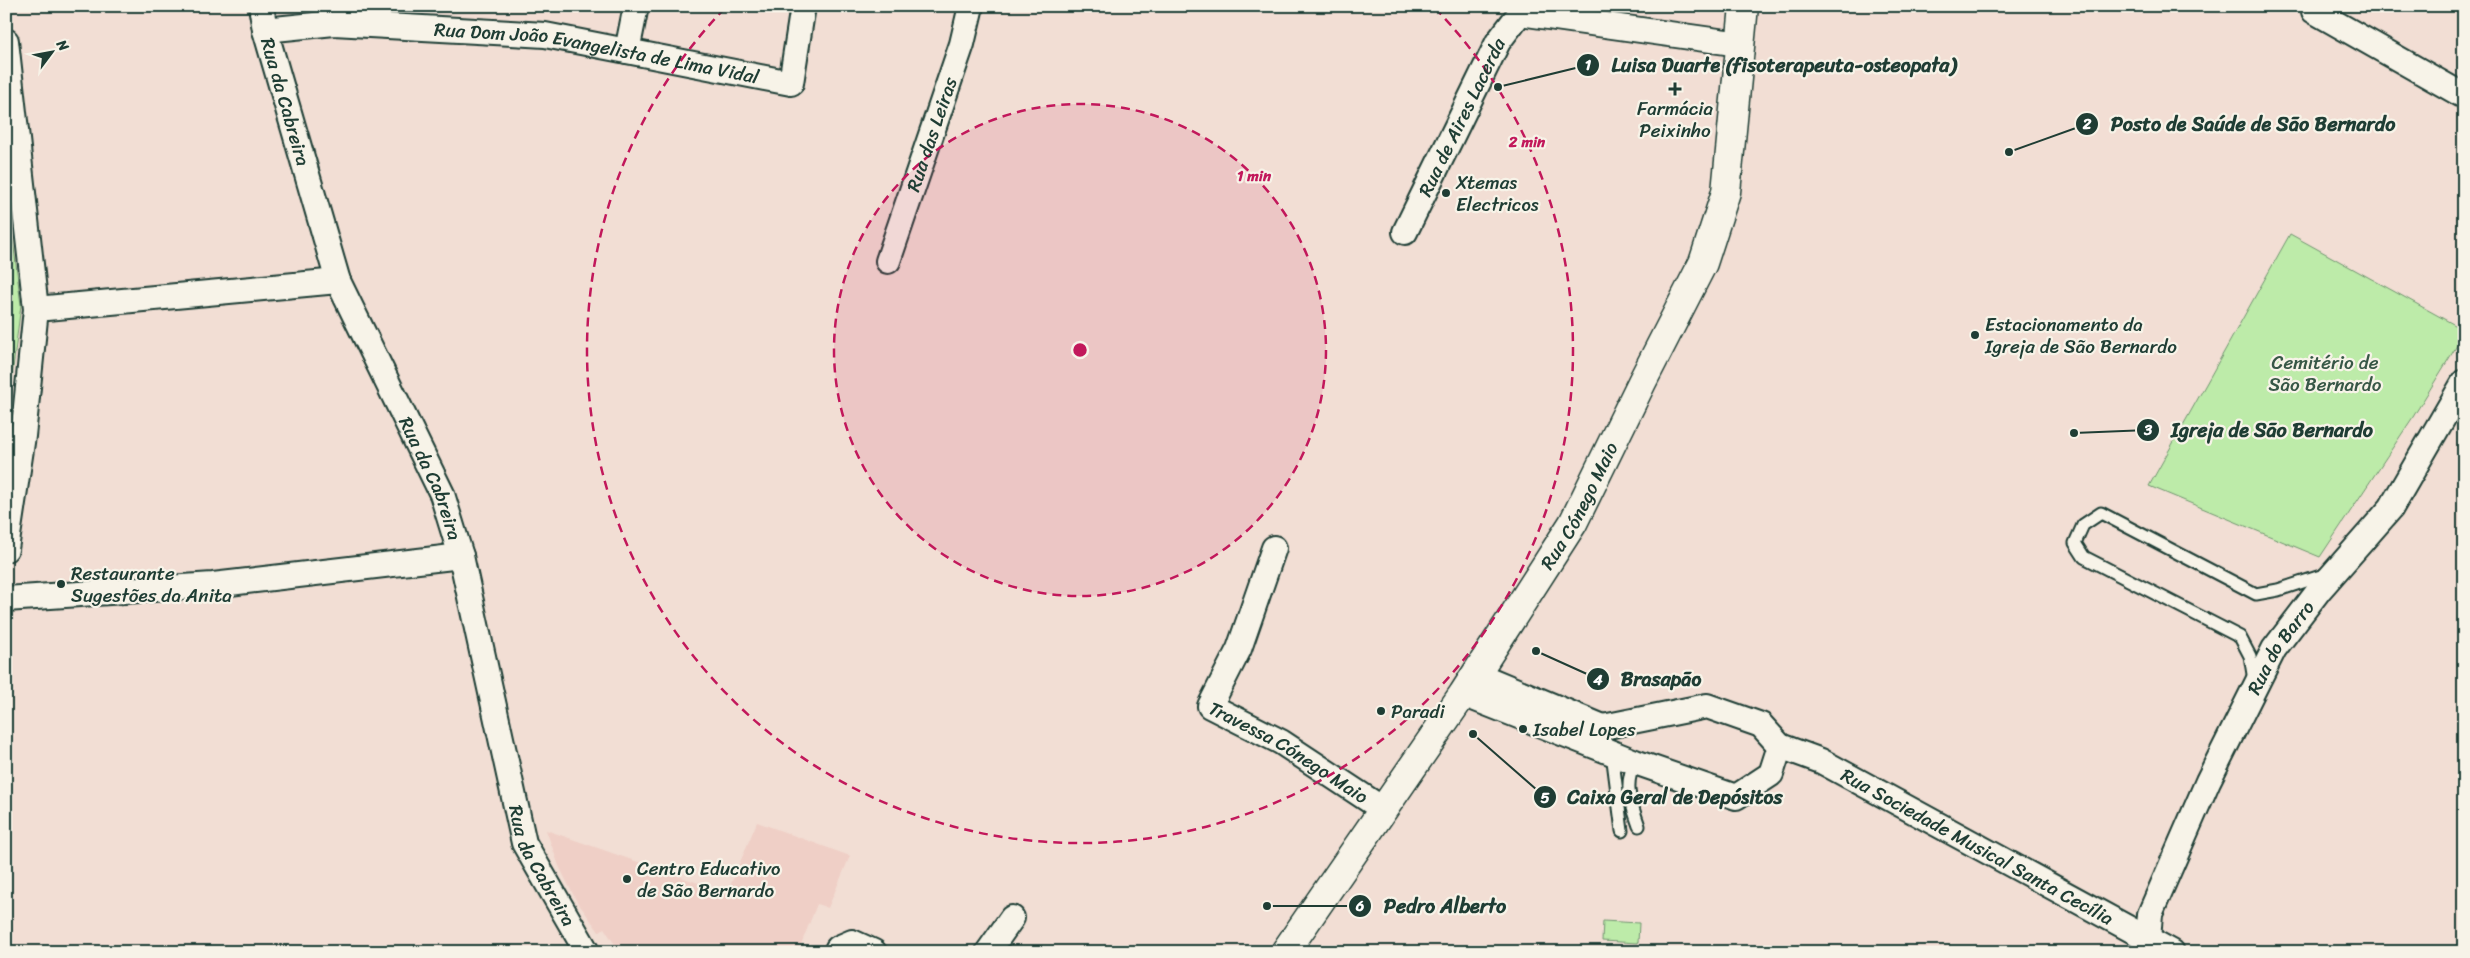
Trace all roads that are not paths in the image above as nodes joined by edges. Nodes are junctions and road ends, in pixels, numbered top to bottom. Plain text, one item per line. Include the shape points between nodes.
1 (261, 6) edge
2 (636, 6) edge
3 (803, 6) edge
4 (971, 6) edge
5 (1744, 6) edge
6 (2317, 6) edge
7 (1521, 10) edge
8 (265, 30) junction
9 (6, 41) edge
10 (1740, 44) junction
11 (627, 50) junction
12 (2464, 96) edge
13 (1405, 232) dead end
14 (888, 261) dead end
15 (338, 281) junction
16 (36, 309) junction
17 (2464, 382) edge
18 (1274, 548) dead end
19 (6, 549) edge
20 (460, 556) junction
21 (2336, 572) junction
22 (6, 599) edge
23 (1470, 684) junction
24 (2256, 687) junction
25 (1780, 746) junction
26 (1612, 753) junction
27 (1635, 762) junction
28 (1384, 810) junction
29 (1639, 826) dead end
30 (1622, 831) dead end
31 (1012, 918) dead end
32 (2150, 946) edge
33 (587, 952) edge
34 (836, 952) edge
35 (874, 952) edge
36 (988, 952) edge
37 (1286, 952) edge
38 (2172, 952) edge

1 - 8 street, Rua da Cabreira
2 - 11 street
3 - 11 street, Rua Dom João Evangelista de Lima Vidal via 790,83
4 - 14 street, Rua das Leiras via 962,44
5 - 10 main road, Rua Cónego Maio
6 - 12 street via 2314,11
7 - 10 street
7 - 13 street, Rua de Aires Lacerda via 1498,42
8 - 11 street, Rua Dom João Evangelista de Lima Vidal via 334,23 545,35
8 - 15 street, Rua da Cabreira
9 - 16 street
10 - 23 main road, Rua Cónego Maio via 1726,192 1703,263 1573,524
15 - 16 street
15 - 20 street, Rua da Cabreira via 442,494
16 - 19 street via 23,436
17 - 21 street, Rua do Barro via 2392,508
18 - 28 street, Travessa Cónego Maio via 1239,650 1210,706 1281,742
20 - 22 street via 213,585
20 - 33 street, Rua da Cabreira via 524,843
21 - 24 street, Rua do Barro via 2274,649
21 - 24 lane via 2256,594 2102,513 2083,525 2075,543 2084,557 2240,637 2250,656
23 - 25 street, Rua Sociedade Musical Santa Cecília via 1603,727 1707,706 1761,725
23 - 26 street
23 - 28 main road, Rua Cónego Maio
24 - 32 street, Rua do Barro via 2208,781 2150,914
25 - 27 street via 1771,774 1736,797
25 - 32 street, Rua Sociedade Musical Santa Cecília via 1822,761
26 - 27 street
26 - 30 lane
27 - 29 lane via 1628,776 1630,800
28 - 37 main road, Rua Cónego Maio
31 - 36 street
32 - 38 street, Rua Sociedade Musical Santa Cecília
34 - 35 street via 852,942

